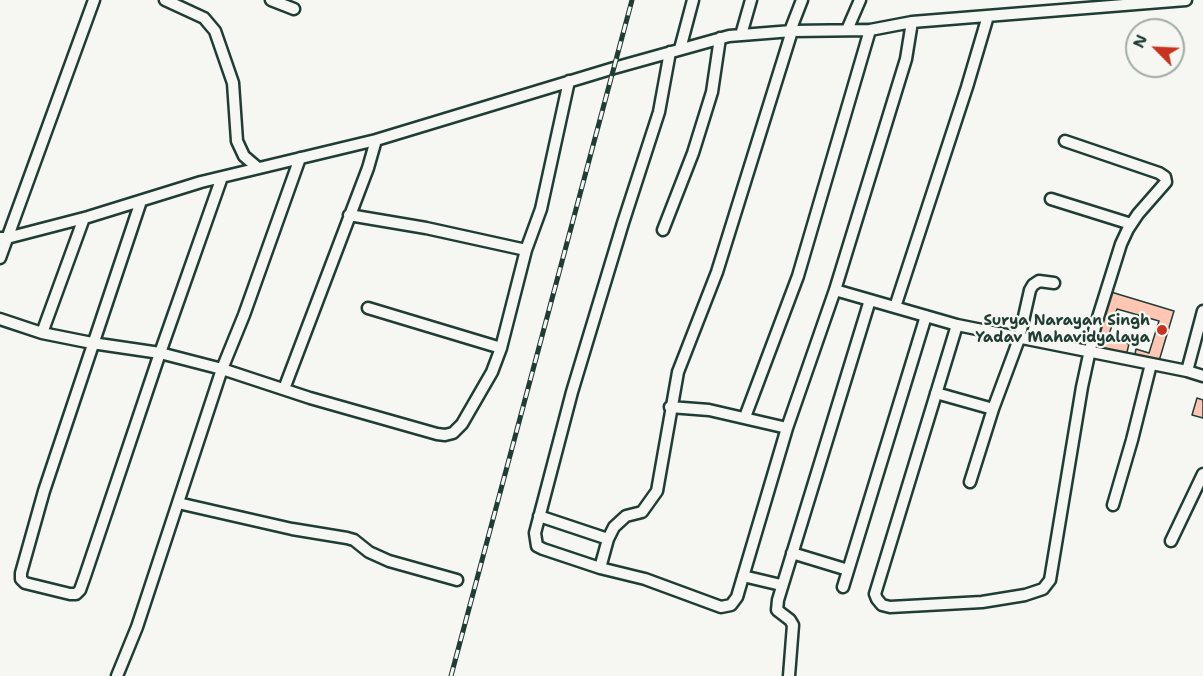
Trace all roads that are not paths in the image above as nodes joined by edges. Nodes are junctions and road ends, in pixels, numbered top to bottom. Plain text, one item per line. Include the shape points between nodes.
1 (94, 0) edge
2 (165, 0) edge
3 (271, 0) edge
4 (693, 0) edge
5 (751, 0) edge
6 (802, 0) edge
7 (860, 0) edge
8 (1052, 0) edge
9 (1186, 0) edge
10 (294, 9) dead end
11 (1049, 12) junction
12 (988, 16) junction
13 (912, 22) junction
14 (847, 30) junction
15 (870, 30) junction
16 (791, 31) junction
17 (741, 35) junction
18 (720, 38) junction
19 (675, 51) junction
20 (569, 81) junction
21 (376, 140) junction
22 (1065, 141) dead end
23 (300, 158) junction
24 (258, 168) junction
25 (222, 177) junction
26 (1051, 200) dead end
27 (141, 201) junction
28 (349, 214) junction
29 (84, 218) junction
30 (1131, 224) junction
31 (663, 230) dead end
32 (4, 238) edge
33 (526, 250) junction
34 (0, 258) edge
35 (1054, 283) dead end
36 (835, 290) junction
37 (870, 300) junction
38 (895, 307) junction
39 (368, 308) dead end
40 (1203, 311) edge
41 (926, 316) junction
42 (0, 319) edge
43 (957, 325) junction
44 (42, 333) junction
45 (1018, 339) junction
46 (92, 343) junction
47 (501, 348) junction
48 (160, 352) junction
49 (1089, 353) junction
50 (1151, 364) junction
51 (222, 369) junction
52 (1186, 371) junction
53 (1203, 376) edge
54 (284, 389) junction
55 (936, 393) junction
56 (670, 407) junction
57 (993, 409) junction
58 (745, 417) junction
59 (787, 428) junction
60 (1203, 474) edge
61 (970, 482) dead end
62 (178, 503) junction
63 (1113, 505) dead end
64 (539, 516) junction
65 (608, 539) junction
66 (1171, 541) dead end
67 (792, 553) junction
68 (600, 568) junction
69 (848, 570) junction
70 (743, 576) junction
71 (457, 580) dead end
72 (781, 585) junction
73 (843, 587) dead end
74 (117, 676) edge
75 (789, 676) edge

1 - 32 street
2 - 24 street via 204,18 215,31 233,83 237,141 244,156
3 - 10 street
4 - 19 street
5 - 17 street
6 - 16 street
7 - 14 street
8 - 11 street
9 - 11 street
11 - 12 street
12 - 13 street
12 - 38 street
13 - 15 street
13 - 36 street via 906,59
14 - 15 street
14 - 16 street
15 - 58 street via 798,276
16 - 17 street
16 - 56 street via 717,272 678,372
17 - 18 street
18 - 19 street
18 - 31 street via 712,92
19 - 20 street
19 - 64 street via 572,392
20 - 21 street
20 - 33 street via 541,209
21 - 23 street
21 - 28 street
22 - 30 street via 1165,177 1163,187
23 - 24 street
23 - 51 street
24 - 25 street
25 - 27 street
25 - 48 street
26 - 30 street
27 - 29 street
27 - 46 street
28 - 33 street
28 - 54 street
29 - 32 street
29 - 44 street
30 - 49 street via 1121,244
32 - 34 street
33 - 47 street
35 - 45 street via 1039,281 1033,285
36 - 37 street
36 - 59 street
37 - 38 street
37 - 67 street
38 - 41 street
39 - 47 street
40 - 52 street
41 - 43 street
41 - 69 street
42 - 44 street
43 - 45 street
43 - 55 street
44 - 46 street
45 - 49 street
45 - 57 street
46 - 48 street
46 - 48 street via 21,573 25,583 70,594 80,590
47 - 54 street via 462,424 445,435
48 - 51 street
49 - 50 street
49 - 55 street via 1050,580 1043,589 1025,596 890,607 877,600 875,594
50 - 52 street
50 - 63 street
51 - 54 street
51 - 62 street
52 - 53 street
55 - 57 street
56 - 58 street
56 - 65 street via 657,491 642,513 620,520
57 - 61 street
58 - 59 street
59 - 70 street
60 - 66 street
62 - 71 street via 292,529 347,537 389,561
62 - 74 street
64 - 65 street
64 - 68 street via 537,546
65 - 68 street
67 - 69 street
67 - 72 street
68 - 70 street via 645,579 721,607 737,597
69 - 73 street
70 - 72 street
72 - 75 street via 777,609 793,625

